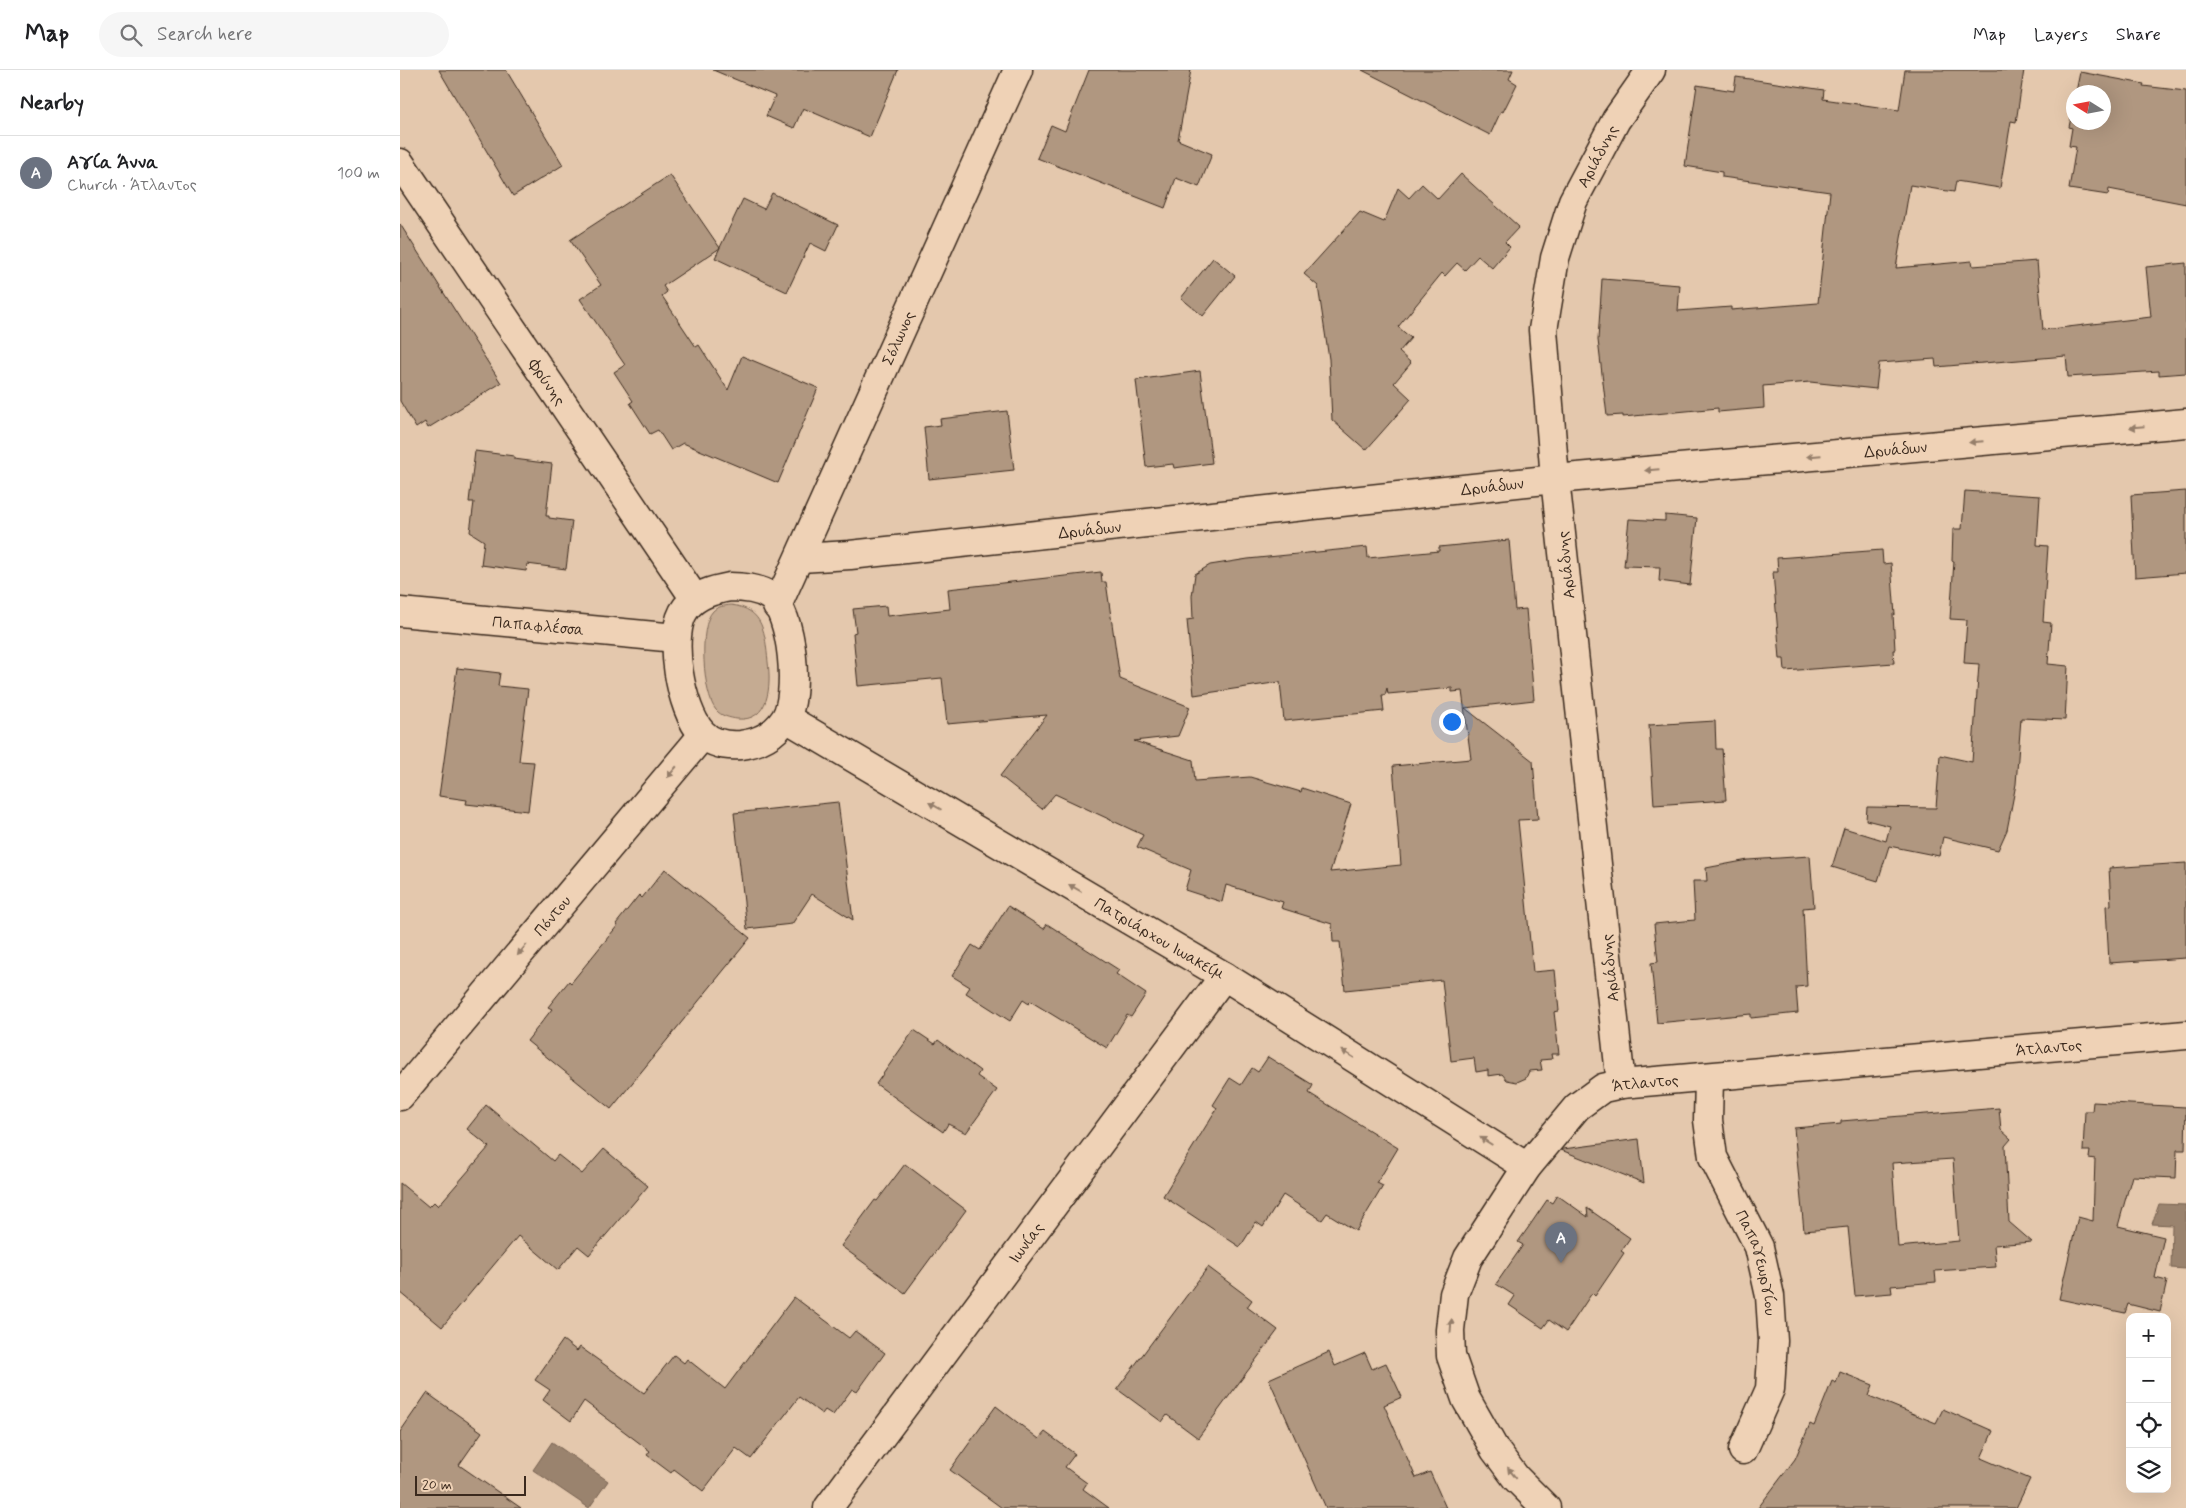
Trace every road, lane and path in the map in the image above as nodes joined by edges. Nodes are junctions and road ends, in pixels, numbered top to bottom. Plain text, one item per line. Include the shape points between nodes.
1 (1018, 70) edge
2 (1651, 70) edge
3 (400, 163) edge
4 (2186, 423) edge
5 (1555, 479) junction
6 (800, 558) junction
7 (695, 599) junction
8 (777, 606) junction
9 (400, 612) edge
10 (676, 638) junction
11 (786, 718) junction
12 (703, 735) junction
13 (1224, 976) junction
14 (2186, 1035) edge
15 (1709, 1078) junction
16 (1622, 1084) junction
17 (400, 1096) edge
18 (1527, 1167) junction
19 (1743, 1450) dead end
20 (828, 1508) edge
21 (1546, 1508) edge

1 - 6 street, Σόλωνος
2 - 5 street, Αριάδνης via 1616,120 1574,201 1556,258 1543,330
3 - 7 street, Φρύνης
4 -> 5 street, Δρυάδων
5 - 6 street, Δρυάδων
5 - 16 street, Αριάδνης
6 - 8 street, Σόλωνος
7 - 8 street via 717,589 744,587 771,597
7 - 10 street via 680,620
8 - 11 street via 789,639 792,671 792,704
9 - 10 street, Παπαφλέσσα
10 - 12 street via 689,711
11 - 12 street via 765,738 742,744 721,744
13 -> 11 street, Πατριάρχου Ιωακείμ
12 -> 17 street, Πόντου
18 -> 13 street, Πατριάρχου Ιωακείμ
13 - 20 street, Ιωνίας
14 - 15 street, Άτλαντος
15 - 16 street, Άτλαντος
15 - 19 street, Παπαγεωργίου via 1708,1120 1713,1157 1759,1247 1774,1341 1770,1389
16 - 18 street, Άτλαντος via 1603,1088 1577,1107
21 -> 18 street, Άτλαντος via 1516,1478 1495,1450 1466,1398 1451,1356 1454,1294 1468,1258

